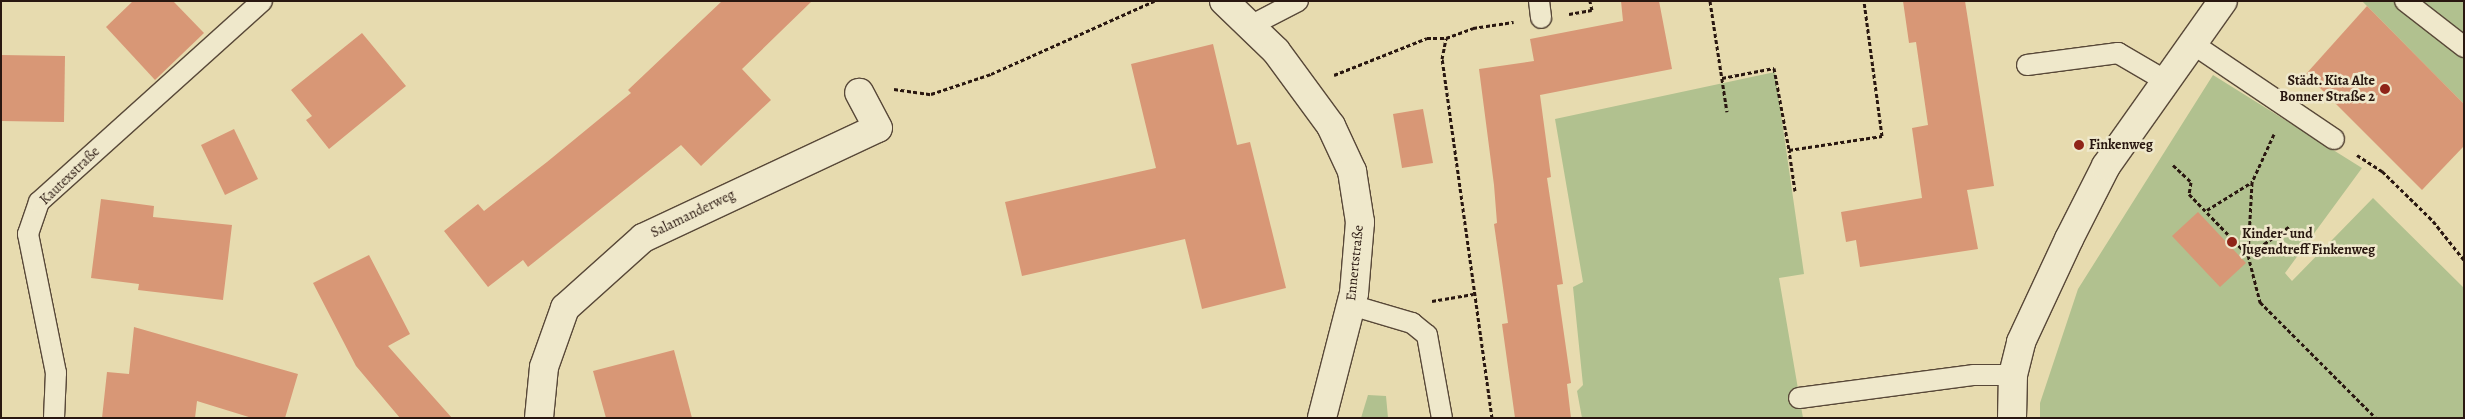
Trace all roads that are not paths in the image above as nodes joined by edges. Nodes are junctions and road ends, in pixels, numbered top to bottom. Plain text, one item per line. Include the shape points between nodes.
1 (262, 1) edge
2 (1224, 1) edge
3 (1298, 1) edge
4 (2222, 1) edge
5 (2404, 1) edge
6 (1250, 26) junction
7 (2193, 44) junction
8 (2464, 47) edge
9 (2027, 66) dead end
10 (2166, 81) junction
11 (859, 93) road end
12 (2334, 139) road end
13 (1351, 305) junction
14 (2013, 375) junction
15 (1799, 398) dead end
16 (54, 418) edge
17 (539, 418) edge
18 (1322, 418) edge
19 (1442, 418) edge
20 (2012, 418) edge

1 - 16 lane, Kautexstraße via 39,202 28,234 56,373
2 - 6 street, Ennertstraße
3 - 6 lane
4 - 7 street
5 - 8 lane
6 - 13 street, Ennertstraße via 1276,51 1331,126 1352,170 1360,222
7 - 10 street
7 - 12 lane
9 - 10 lane via 2118,53
10 - 14 street via 2106,166 2021,342
11 - 17 street, Salamanderweg via 878,128 643,238 565,308 544,367
13 - 18 street, Ennertstraße
13 - 19 lane via 1412,323 1427,334
14 - 15 lane via 1974,375
14 - 20 street

